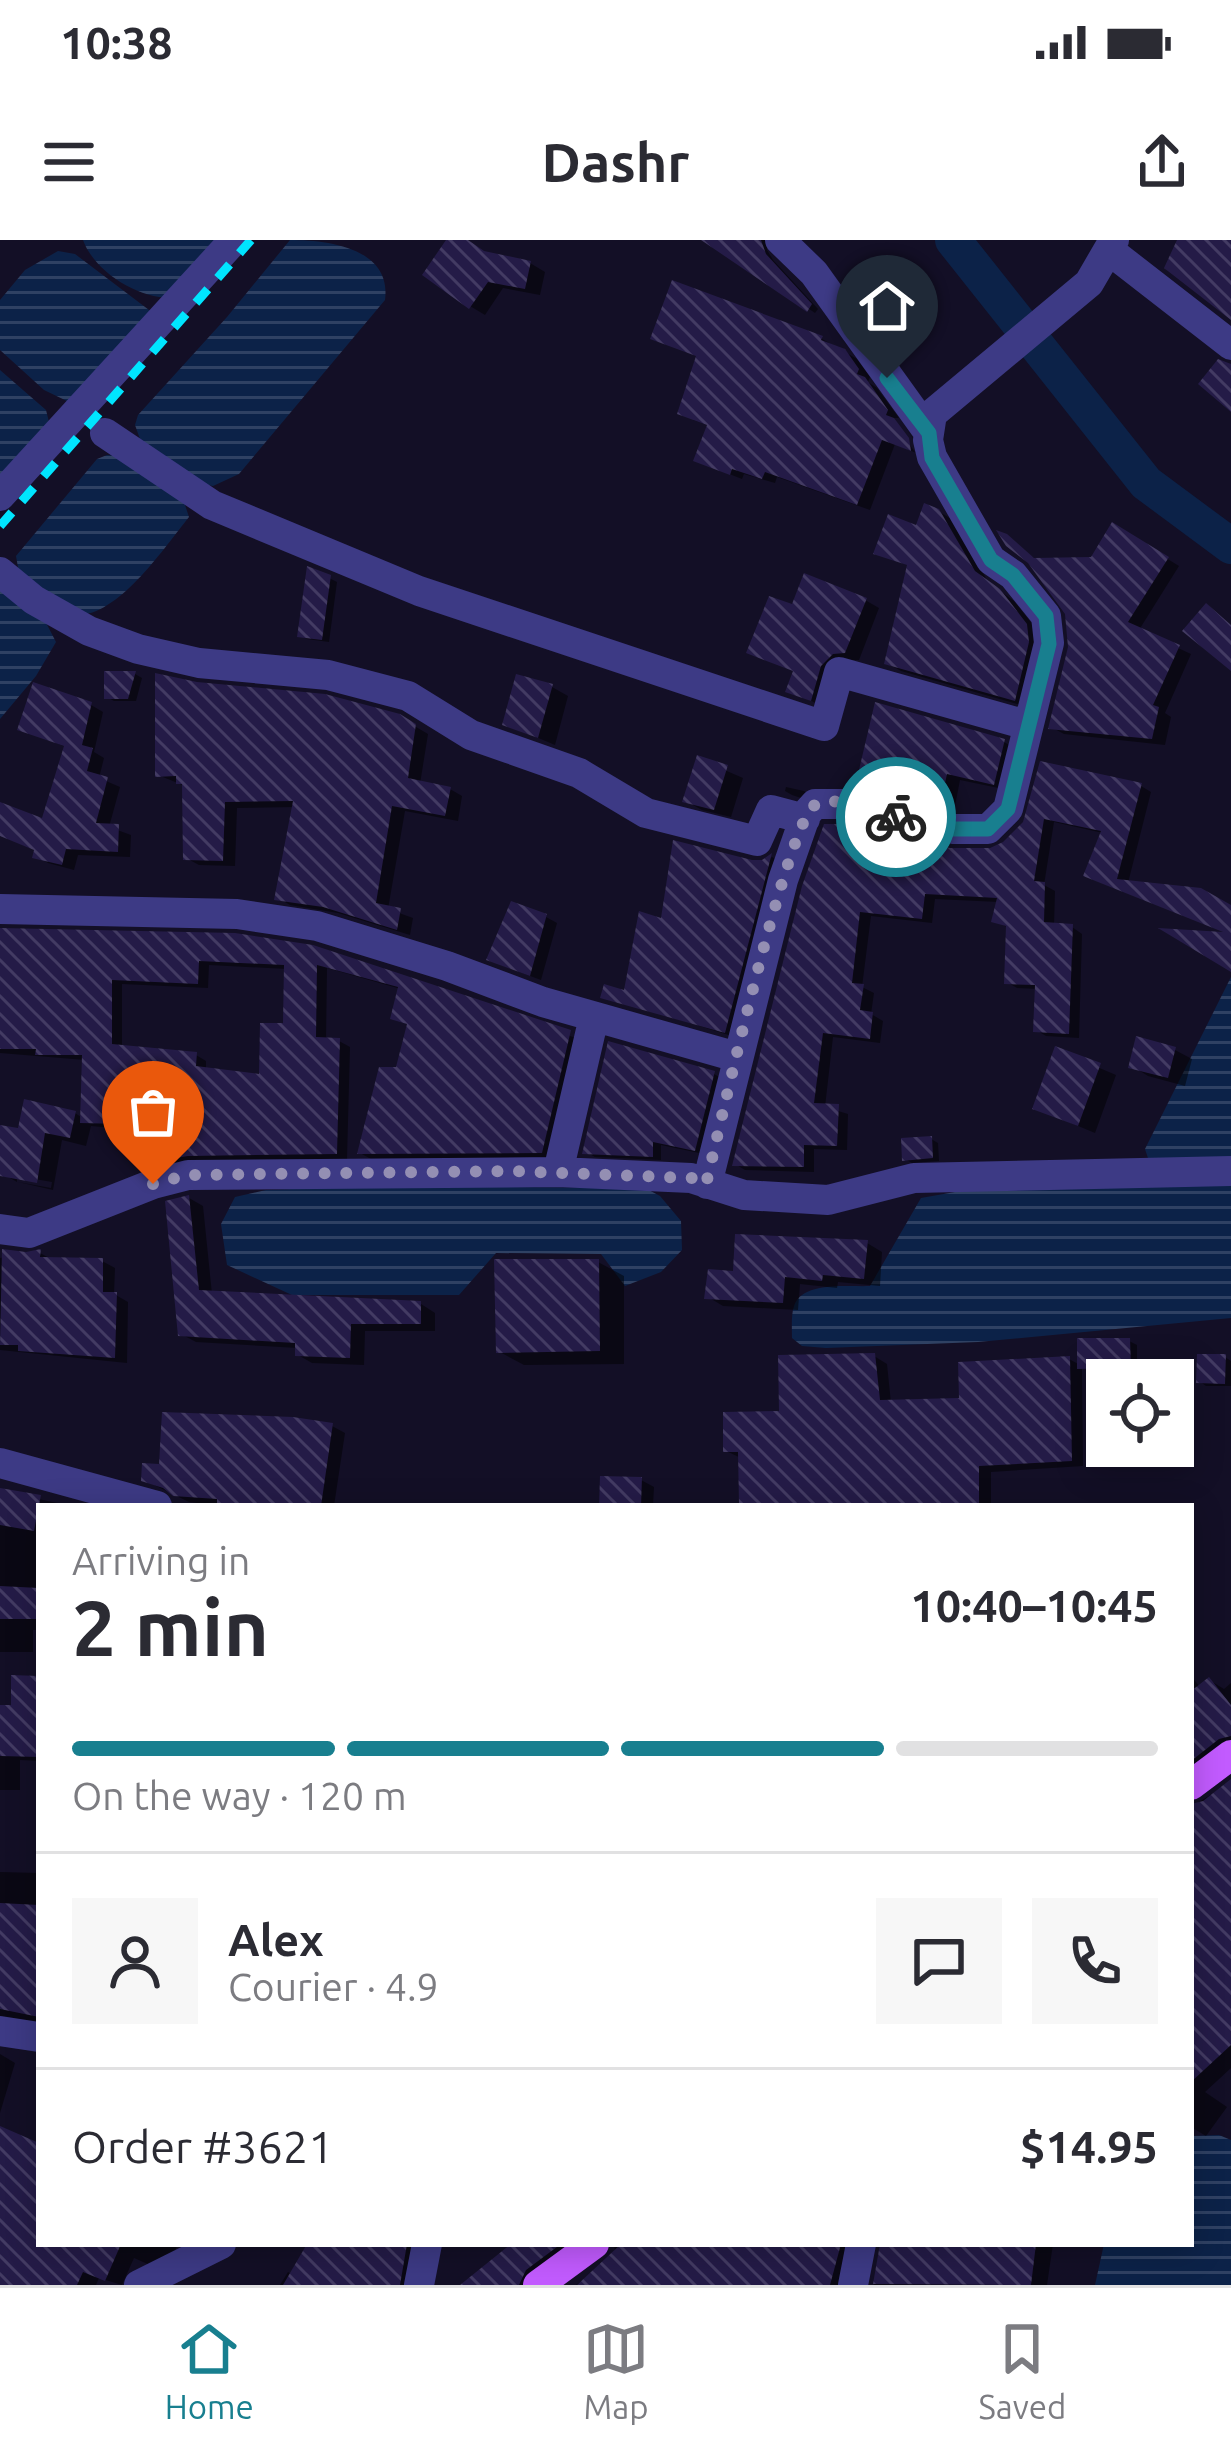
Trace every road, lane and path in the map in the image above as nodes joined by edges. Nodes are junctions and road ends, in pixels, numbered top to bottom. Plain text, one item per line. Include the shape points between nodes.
1 (234, 240) edge
2 (780, 240) edge
3 (1112, 245) edge
4 (1231, 345) edge
5 (931, 423) junction
6 (105, 433) dead end
7 (0, 496) edge
8 (0, 572) edge
9 (1028, 725) junction
10 (805, 819) junction
11 (0, 909) edge
12 (594, 1017) junction
13 (737, 1057) junction
14 (1231, 1171) edge
15 (558, 1172) junction
16 (706, 1184) junction
17 (0, 1229) edge
18 (0, 1463) edge
19 (146, 1503) edge
20 (1231, 1755) edge
21 (1194, 1783) edge
22 (0, 2031) edge
23 (36, 2037) edge
24 (215, 2247) edge
25 (426, 2247) edge
26 (586, 2247) edge
27 (860, 2247) edge
28 (139, 2285) edge
29 (419, 2285) edge
30 (538, 2285) edge
31 (853, 2285) edge

1 - 7 street
2 - 5 street
3 - 4 street
3 - 5 street via 1089,283
5 - 9 street via 932,458 991,560 1046,616 1049,644
6 - 9 street via 212,505 419,591 824,726 839,672
8 - 10 street via 88,631 138,650 328,675 408,695 471,736 578,773 646,813 757,842 771,810
9 - 10 street via 1008,809 988,829 827,802
10 - 13 street
11 - 12 street via 237,914 317,926
12 - 13 street
12 - 15 street
13 - 16 street
14 - 16 street via 914,1178 827,1200 744,1196
15 - 16 street
15 - 17 street via 188,1175 29,1233
18 - 19 street
20 - 21 main road
22 - 23 street
24 - 28 street
25 - 29 street
26 - 30 main road
27 - 31 street

